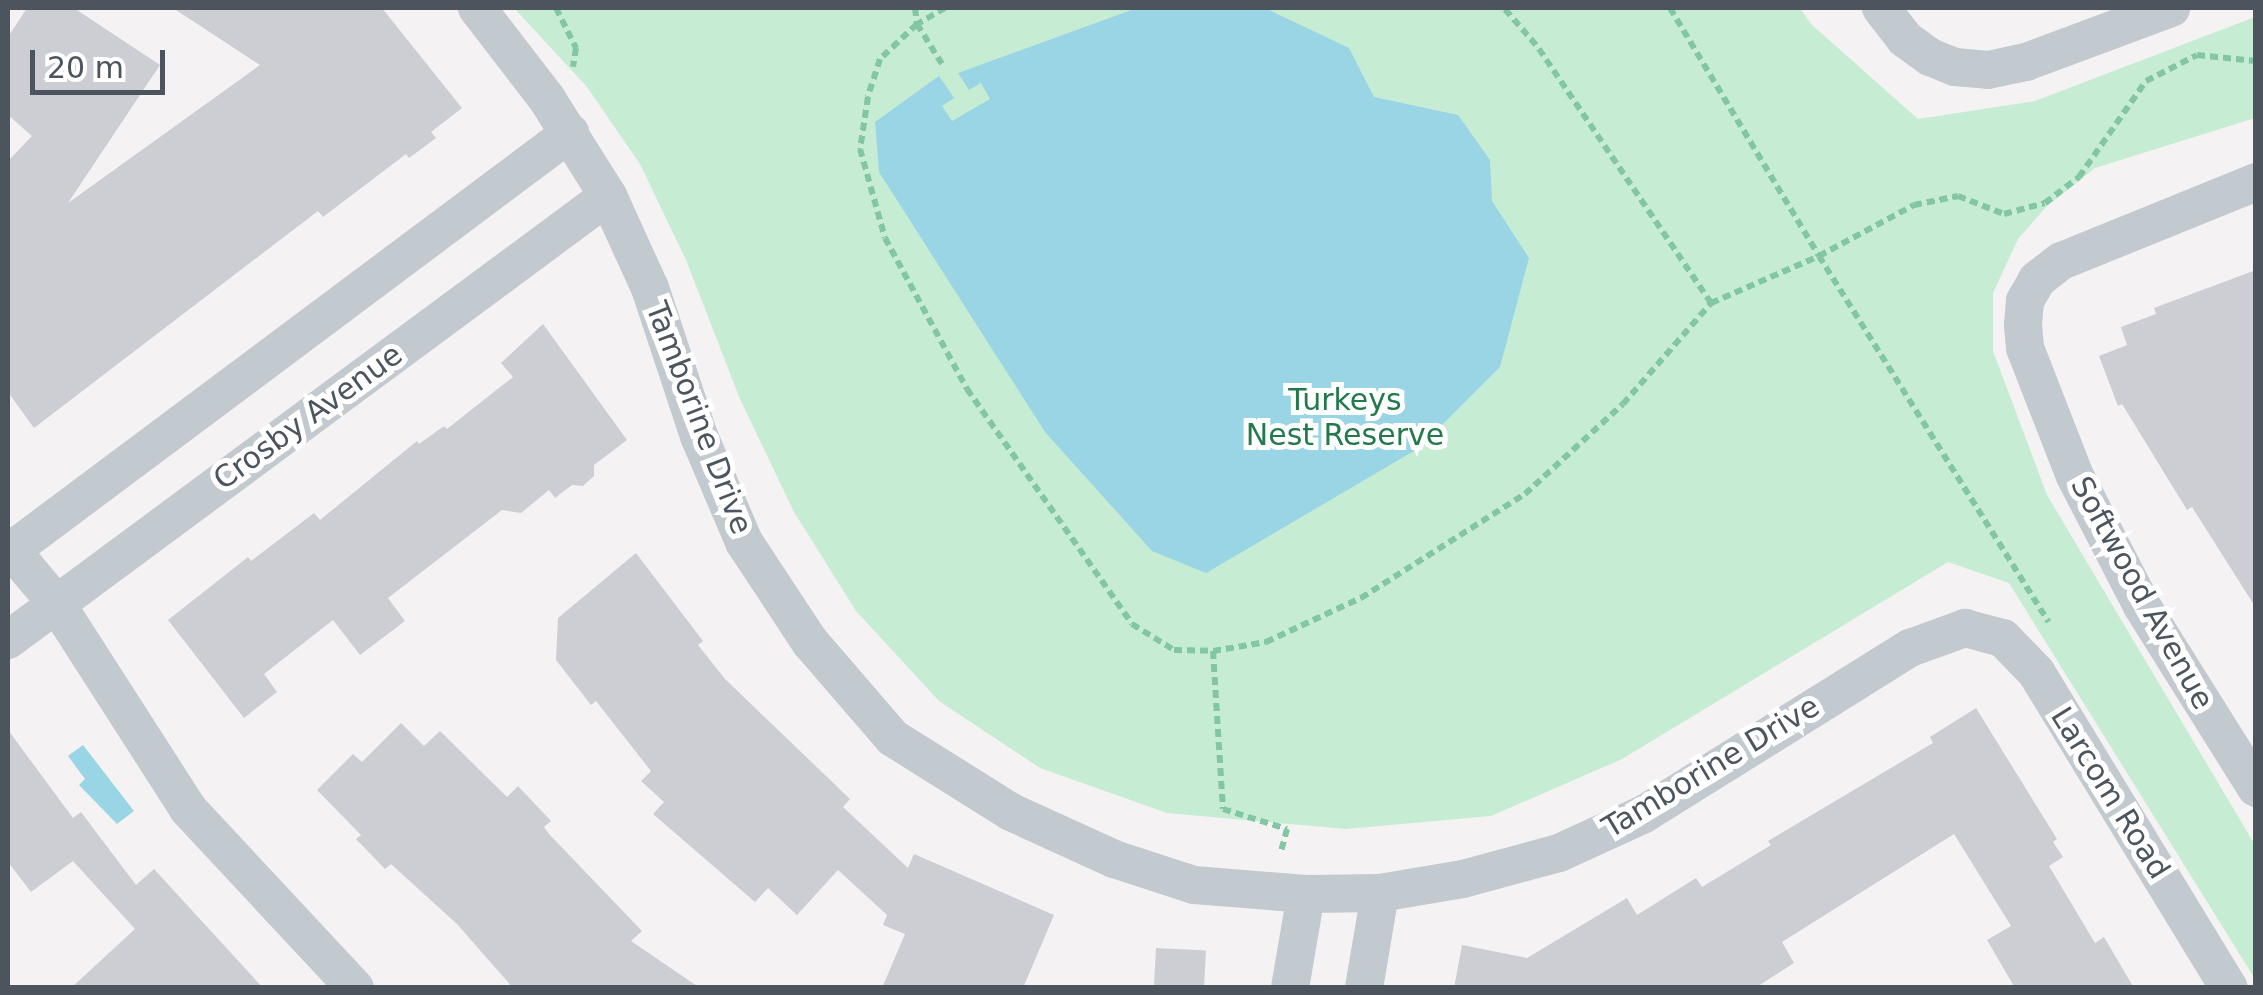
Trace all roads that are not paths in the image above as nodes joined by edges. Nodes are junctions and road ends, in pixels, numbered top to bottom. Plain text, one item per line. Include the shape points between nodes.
1 (477, 8) edge
2 (1881, 8) edge
3 (2171, 8) edge
4 (570, 132) junction
5 (2256, 182) edge
6 (608, 196) junction
7 (9, 550) edge
8 (56, 603) junction
9 (1965, 628) joint
10 (8, 640) edge
11 (2256, 788) edge
12 (1380, 893) junction
13 (1306, 894) junction
14 (356, 988) edge
15 (1290, 988) edge
16 (1364, 988) edge
17 (2229, 988) edge

1 - 4 street, Tamborine Drive
2 - 3 street via 1930,56 1988,70
4 - 6 street, Tamborine Drive
4 - 7 street
5 - 11 street, Softwood Avenue via 2060,260 2025,301 2023,325 2025,348 2075,476 2142,606
6 - 8 street, Crosby Avenue
6 - 13 street, Tamborine Drive via 650,288 699,436 744,542 810,642 893,738 1012,812 1114,858 1194,884
7 - 8 street
8 - 10 street, Crosby Avenue
8 - 14 street via 188,809
9 - 12 street, Tamborine Drive via 1910,648 1644,814 1593,838 1463,879
9 - 17 street, Larcom Road via 2003,638 2036,672
12 - 13 street, Tamborine Drive
12 - 16 street
13 - 15 street

